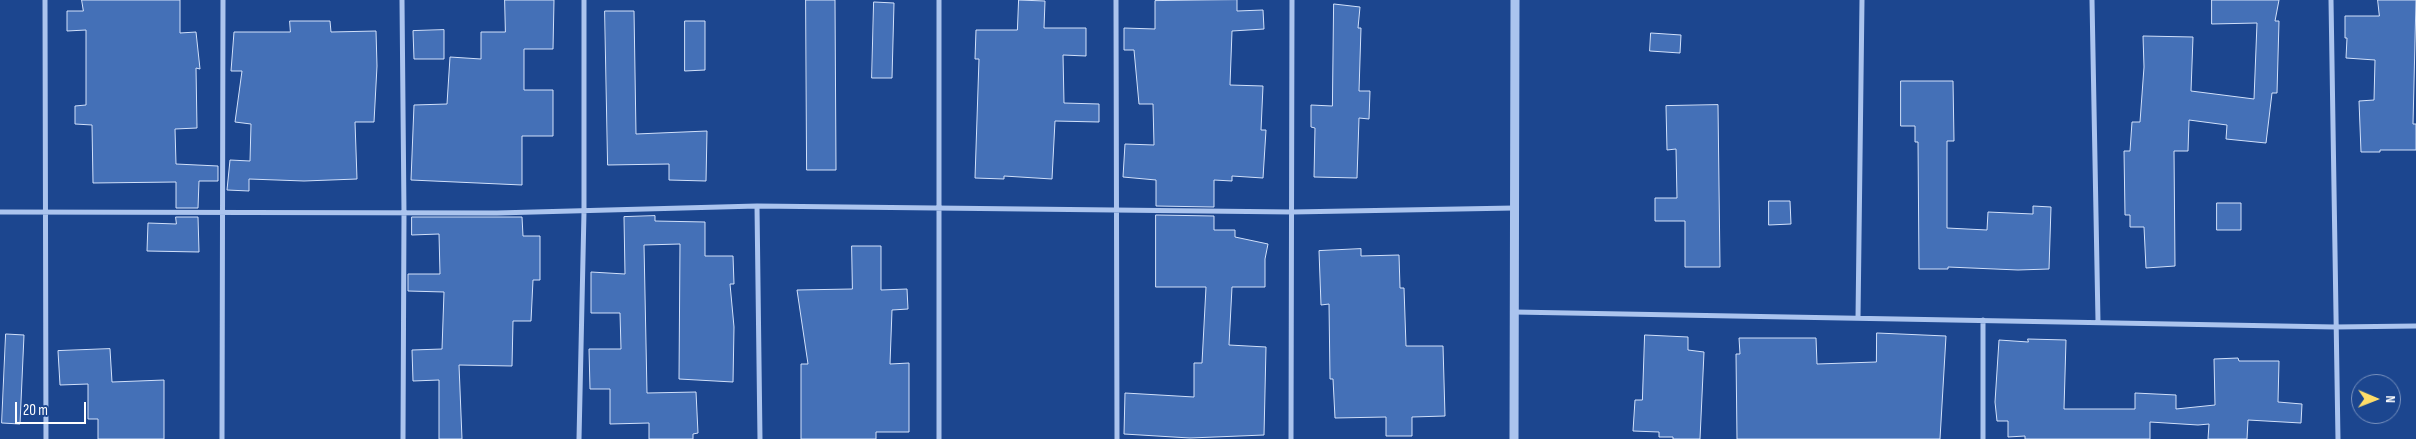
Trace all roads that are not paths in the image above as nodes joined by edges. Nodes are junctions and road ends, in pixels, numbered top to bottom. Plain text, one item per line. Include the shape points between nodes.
1 (45, 0) edge
2 (223, 0) edge
3 (402, 0) edge
4 (584, 0) edge
5 (939, 0) edge
6 (1116, 0) edge
7 (1292, 0) edge
8 (1515, 0) edge
9 (1862, 0) edge
10 (2092, 0) edge
11 (2331, 0) edge
12 (757, 206) junction
13 (939, 208) junction
14 (1514, 208) junction
15 (1117, 209) junction
16 (0, 212) edge
17 (46, 212) junction
18 (224, 212) junction
19 (584, 212) junction
20 (1292, 212) junction
21 (404, 213) junction
22 (1514, 312) junction
23 (1858, 318) junction
24 (1983, 320) junction
25 (2098, 322) junction
26 (2416, 326) edge
27 (2335, 327) junction
28 (46, 439) edge
29 (222, 439) edge
30 (403, 439) edge
31 (579, 439) edge
32 (760, 439) edge
33 (939, 439) edge
34 (1117, 439) edge
35 (1291, 439) edge
36 (1514, 439) edge
37 (1983, 439) edge
38 (2338, 439) edge

1 - 17 street
2 - 18 street
3 - 21 street
4 - 19 street
5 - 13 street
6 - 15 street
7 - 20 street
8 - 14 street
9 - 23 street
10 - 25 street
11 - 27 street
12 - 13 street
12 - 19 street
12 - 32 street
13 - 15 street
13 - 33 street
14 - 20 street
14 - 22 street
15 - 20 street
15 - 34 street
16 - 17 street
17 - 18 street
17 - 28 street
18 - 21 street
18 - 29 street
19 - 21 street
19 - 31 street
20 - 35 street
21 - 30 street
22 - 23 street
22 - 36 street
23 - 24 street
24 - 25 street
24 - 37 street
25 - 27 street
26 - 27 street
27 - 38 street

